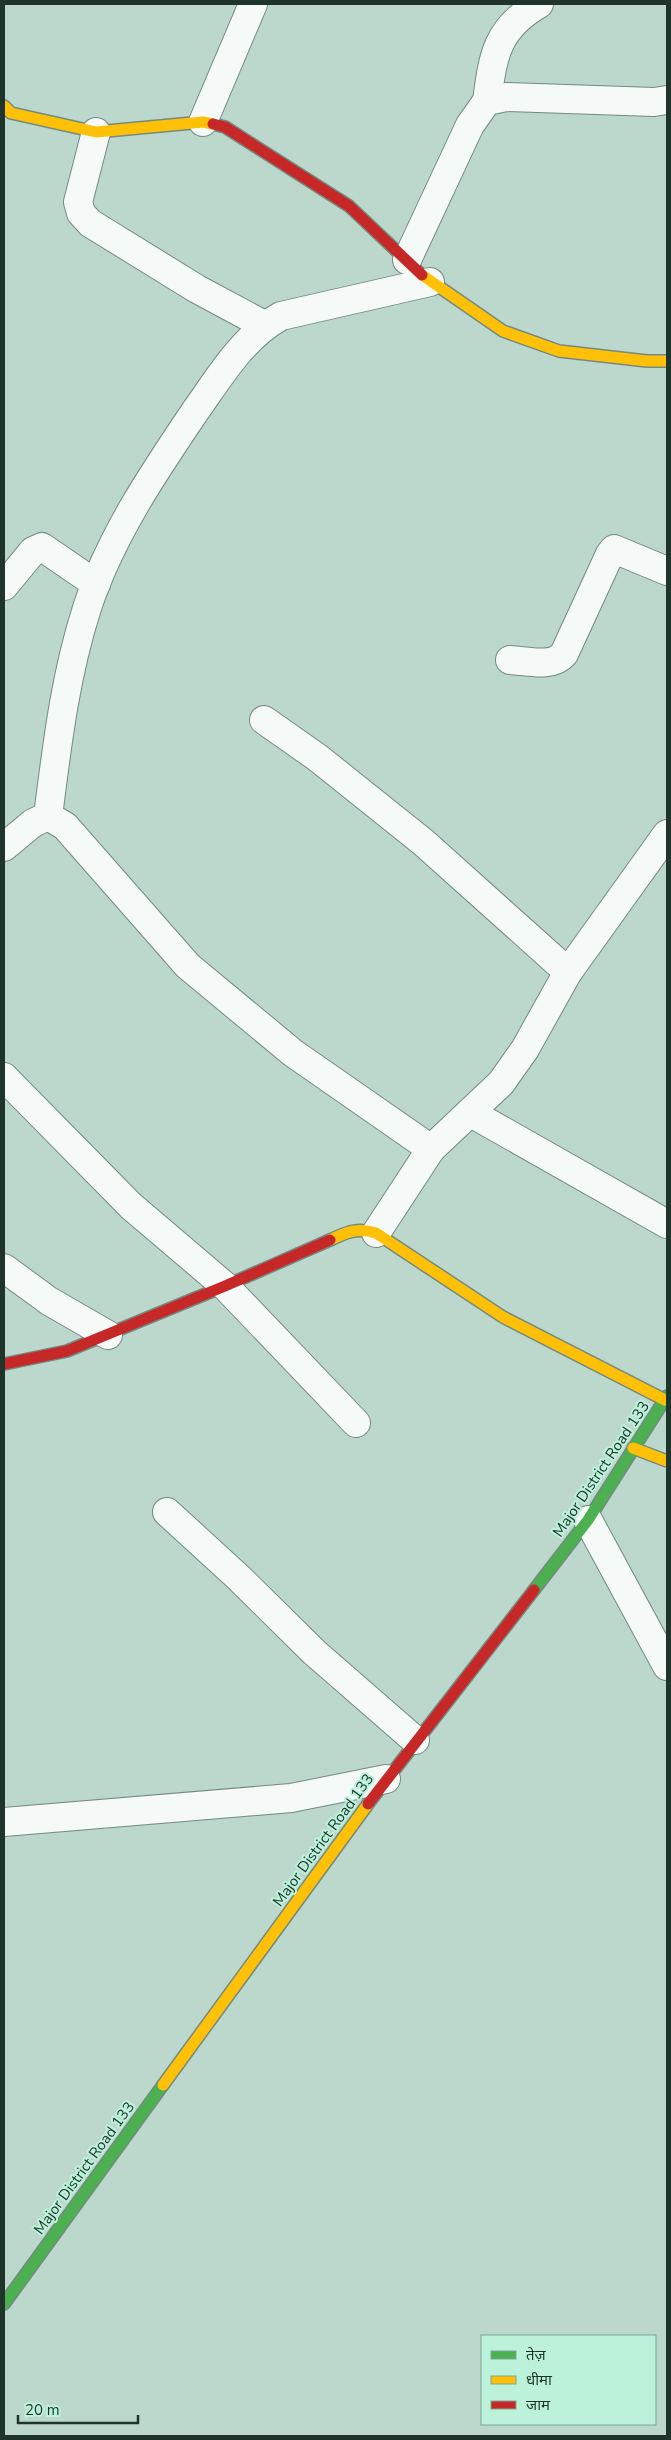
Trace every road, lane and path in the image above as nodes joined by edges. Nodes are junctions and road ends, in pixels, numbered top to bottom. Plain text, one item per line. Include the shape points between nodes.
1 (253, 4) edge
2 (539, 4) edge
3 (667, 100) edge
4 (487, 101) junction
5 (6, 114) edge
6 (204, 122) junction
7 (96, 132) junction
8 (407, 260) junction
9 (430, 282) junction
10 (264, 325) junction
11 (667, 360) edge
12 (667, 571) edge
13 (96, 584) junction
14 (4, 586) edge
15 (510, 660) dead end
16 (264, 720) dead end
17 (48, 816) junction
18 (667, 834) edge
19 (4, 848) edge
20 (568, 972) junction
21 (4, 1077) edge
22 (472, 1113) junction
23 (431, 1149) junction
24 (667, 1224) edge
25 (376, 1233) junction
26 (4, 1268) edge
27 (225, 1286) junction
28 (108, 1335) junction
29 (4, 1364) edge
30 (666, 1398) edge
31 (356, 1423) dead end
32 (633, 1448) junction
33 (667, 1461) edge
34 (168, 1512) dead end
35 (588, 1520) junction
36 (667, 1666) edge
37 (415, 1740) junction
38 (386, 1779) junction
39 (4, 1822) edge
40 (4, 2304) edge

1 - 6 street
2 - 4 street via 507,30 493,57
3 - 4 street via 506,97
4 - 8 street via 470,125
5 - 7 street
6 - 7 street
6 - 8 street via 225,127 349,206
7 - 10 street via 78,202 81,213 90,223 138,254
8 - 9 street
9 - 10 street via 300,310
9 - 11 street via 503,331 560,351 647,361
10 - 13 street via 228,365 171,447 121,529
12 - 15 street via 614,549 560,660 551,663
13 - 14 street via 42,547 33,551
13 - 17 street via 72,662
16 - 20 street via 318,758 423,842
17 - 19 street via 34,823
17 - 23 street via 65,826 188,966 293,1053
18 - 20 street
20 - 22 street via 525,1048 501,1082
21 - 27 street via 132,1206
22 - 23 street
22 - 24 street
23 - 25 street
25 - 27 street via 352,1230
25 - 30 street via 503,1317
26 - 28 street via 49,1301
27 - 28 street
27 - 31 street
28 - 29 street via 66,1351
30 - 32 street, Major District Road 133
32 - 33 street
32 - 35 street, Major District Road 133
34 - 37 street via 314,1652
35 - 36 street
35 - 37 street, Major District Road 133
37 - 38 street, Major District Road 133
38 - 39 street via 291,1798
38 - 40 street, Major District Road 133

